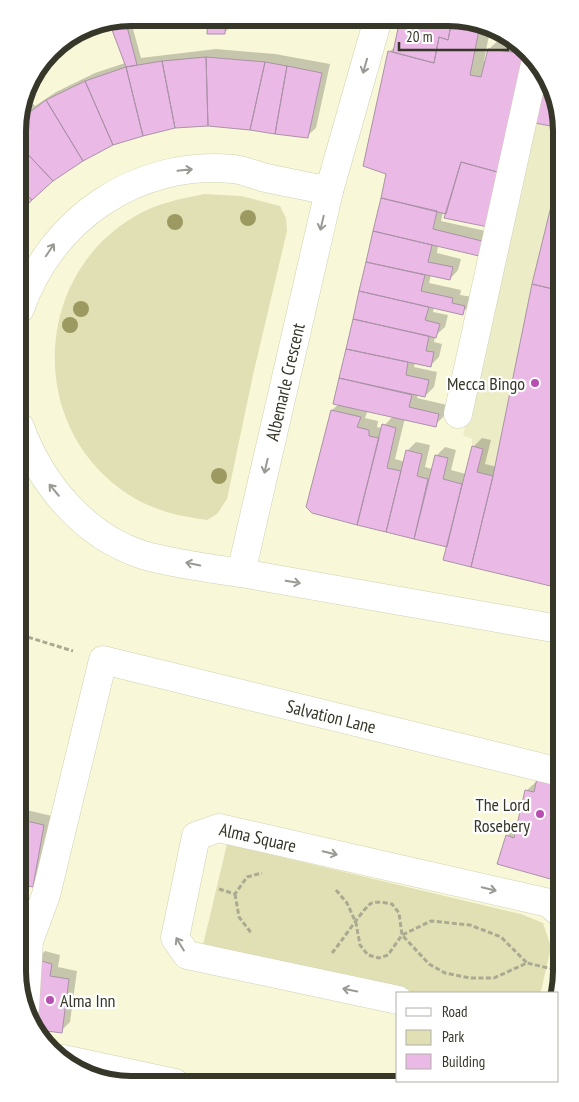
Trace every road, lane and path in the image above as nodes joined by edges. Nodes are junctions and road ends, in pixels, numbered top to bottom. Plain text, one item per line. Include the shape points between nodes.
1 (376, 26) edge
2 (533, 71) edge
3 (329, 190) junction
4 (26, 295) edge
5 (458, 414) dead end
6 (26, 442) edge
7 (241, 573) junction
8 (553, 628) edge
9 (26, 637) edge
10 (102, 660) junction
11 (553, 770) edge
12 (269, 872) dead end
13 (187, 883) junction
14 (331, 884) dead end
15 (235, 894) junction
16 (553, 907) edge
17 (356, 923) junction
18 (402, 935) junction
19 (257, 939) dead end
20 (323, 954) dead end
21 (527, 963) junction
22 (553, 970) edge
23 (27, 981) edge
24 (396, 1000) edge
25 (80, 1063) edge
26 (142, 1076) edge

1 -> 3 street, Albemarle Crescent
2 - 5 street
4 -> 3 street via 38,267 74,222 122,189 149,178 197,169 235,169
3 -> 7 street, Albemarle Crescent
7 -> 6 street via 143,555 115,543 67,506 48,483
7 -> 8 street
9 - 10 path
10 - 11 street, Salvation Lane
10 - 23 street via 46,896 29,940
12 - 15 path via 247,877
13 - 15 path
13 -> 16 street, Alma Square via 196,836 219,828 549,903
24 -> 13 street, Alma Square via 187,955 175,938
14 - 17 path via 347,902
15 - 19 path via 239,918
17 - 18 path via 360,944 368,954 379,958 388,955
17 - 18 path via 370,903 392,904 399,913
17 - 20 path via 332,952
18 - 21 path via 432,921 470,925 501,937
18 - 21 path via 429,964 445,973 494,978
21 - 22 path
25 - 26 street

